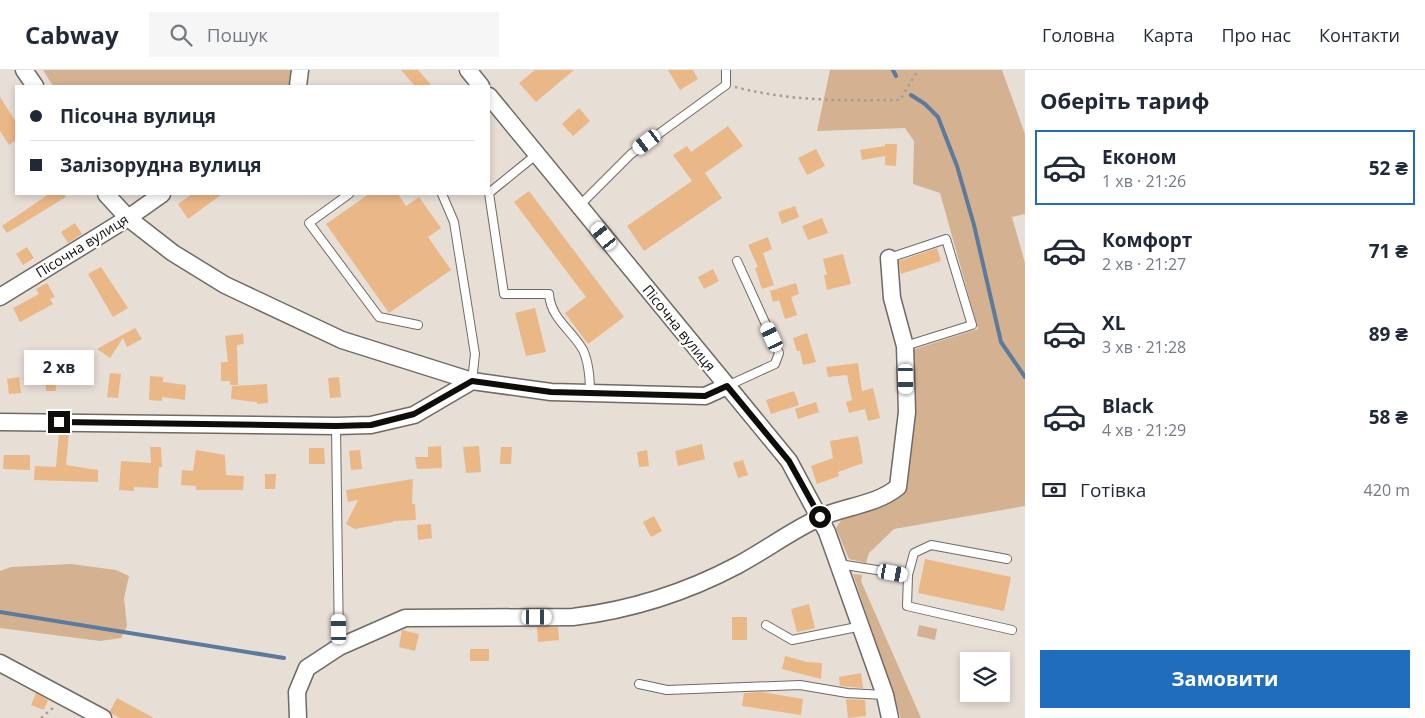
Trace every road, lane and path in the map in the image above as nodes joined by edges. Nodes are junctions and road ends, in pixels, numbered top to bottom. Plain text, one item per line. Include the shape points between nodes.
1 (24, 70) edge
2 (300, 70) edge
3 (468, 70) edge
4 (726, 70) edge
5 (918, 70) edge
6 (726, 84) junction
7 (34, 85) edge
8 (298, 85) edge
9 (480, 85) edge
10 (490, 97) edge
11 (538, 154) junction
12 (490, 192) edge
13 (107, 195) edge
14 (161, 195) edge
15 (348, 195) edge
16 (442, 195) edge
17 (489, 195) edge
18 (579, 206) junction
19 (128, 218) junction
20 (889, 258) joint
21 (737, 261) dead end
22 (0, 297) edge
23 (418, 325) dead end
24 (905, 346) junction
25 (472, 381) junction
26 (727, 386) junction
27 (590, 393) junction
28 (0, 422) edge
29 (336, 426) junction
30 (820, 517) junction
31 (1008, 559) dead end
32 (839, 564) junction
33 (908, 575) junction
34 (766, 625) dead end
35 (862, 626) junction
36 (1012, 630) dead end
37 (339, 647) junction
38 (0, 663) edge
39 (639, 684) dead end
40 (885, 695) junction
41 (103, 718) edge
42 (298, 718) edge
43 (890, 718) edge

1 - 7 street
2 - 8 street
3 - 9 street
4 - 6 lane
5 - 6 path via 900,100 761,94
6 - 18 lane via 632,154
10 - 11 street, Пісочна вулиця
11 - 12 lane
11 - 18 street, Пісочна вулиця
13 - 19 street
14 - 19 street, Пісочна вулиця
15 - 23 lane via 309,223 379,317
16 - 25 lane via 454,222 475,354
17 - 27 lane via 504,294 549,294 550,308 583,351 590,372
18 - 26 street, Пісочна вулиця
19 - 22 street, Пісочна вулиця
19 - 25 street via 172,253 225,285 342,340
20 - 24 street via 892,298
20 - 24 lane via 946,239 972,325
21 - 26 lane via 779,353 775,364
24 - 30 street via 907,412 898,487 888,495
25 - 27 street via 551,392
25 - 29 street via 414,414 371,425
26 - 27 street via 705,396
26 - 30 street, Пісочна вулиця via 789,461
28 - 29 street
29 - 37 lane
30 - 32 street, Пісочна вулиця
30 - 37 street via 738,565 650,602 573,617 405,618
31 - 33 lane via 931,545 914,553
32 - 33 lane
32 - 35 street, Пісочна вулиця
33 - 36 lane via 907,606
34 - 35 lane via 792,640
35 - 40 street, Пісочна вулиця
37 - 42 street via 307,668 297,692
38 - 41 street
39 - 40 lane via 667,690 800,685
40 - 43 street, Пісочна вулиця

